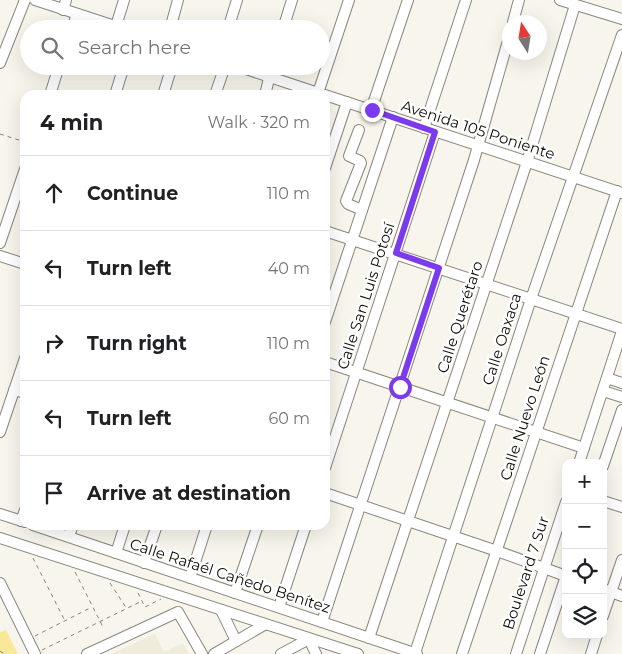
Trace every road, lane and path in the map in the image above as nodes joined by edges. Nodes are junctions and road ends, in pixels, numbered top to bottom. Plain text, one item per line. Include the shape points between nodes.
1 (25, 0) edge
2 (36, 0) edge
3 (124, 0) edge
4 (178, 0) edge
5 (237, 0) edge
6 (292, 0) edge
7 (349, 0) edge
8 (408, 0) edge
9 (466, 0) edge
10 (519, 0) edge
11 (560, 0) edge
12 (64, 5) edge
13 (575, 5) junction
14 (77, 14) junction
15 (515, 15) edge
16 (622, 18) edge
17 (75, 20) edge
18 (95, 20) edge
19 (121, 20) edge
20 (172, 20) edge
21 (231, 20) edge
22 (286, 20) edge
23 (622, 35) edge
24 (503, 60) edge
25 (0, 63) edge
26 (330, 69) edge
27 (56, 75) edge
28 (121, 75) edge
29 (169, 75) edge
30 (222, 75) edge
31 (270, 75) edge
32 (280, 75) edge
33 (328, 75) edge
34 (52, 90) edge
35 (117, 90) edge
36 (165, 90) edge
37 (217, 90) edge
38 (267, 90) edge
39 (314, 90) edge
40 (324, 90) edge
41 (330, 96) edge
42 (346, 102) junction
43 (372, 110) junction
44 (393, 117) junction
45 (424, 128) junction
46 (358, 130) dead end
47 (435, 132) junction
48 (0, 134) edge
49 (20, 140) edge
50 (478, 146) junction
51 (330, 152) edge
52 (527, 162) junction
53 (573, 178) junction
54 (20, 183) edge
55 (619, 192) edge
56 (362, 210) junction
57 (330, 233) edge
58 (352, 240) junction
59 (0, 243) edge
60 (396, 253) junction
61 (0, 256) edge
62 (20, 262) edge
63 (439, 268) junction
64 (486, 284) junction
65 (531, 299) junction
66 (330, 307) edge
67 (576, 314) junction
68 (622, 330) edge
69 (330, 364) edge
70 (357, 372) junction
71 (20, 373) edge
72 (606, 378) junction
73 (622, 384) edge
74 (400, 387) junction
75 (14, 390) junction
76 (602, 390) junction
77 (20, 392) edge
78 (622, 397) edge
79 (447, 403) junction
80 (622, 410) edge
81 (492, 418) junction
82 (0, 432) edge
83 (536, 432) junction
84 (584, 448) junction
85 (330, 453) edge
86 (580, 459) edge
87 (605, 459) edge
88 (330, 495) edge
89 (607, 502) edge
90 (565, 504) edge
91 (361, 506) junction
92 (622, 507) edge
93 (0, 514) edge
94 (20, 521) edge
95 (408, 521) junction
96 (49, 530) edge
97 (71, 530) edge
98 (123, 530) edge
99 (155, 530) edge
100 (205, 530) edge
101 (256, 530) edge
102 (304, 530) edge
103 (69, 536) junction
104 (454, 536) junction
105 (0, 538) edge
106 (27, 546) junction
107 (497, 551) junction
108 (116, 554) junction
109 (69, 560) junction
110 (622, 560) edge
111 (144, 563) junction
112 (544, 568) junction
113 (103, 572) junction
114 (562, 575) edge
115 (190, 578) junction
116 (132, 581) junction
117 (0, 583) edge
118 (562, 588) edge
119 (607, 591) edge
120 (171, 594) junction
121 (235, 594) junction
122 (622, 596) edge
123 (142, 601) junction
124 (92, 607) junction
125 (279, 607) junction
126 (127, 609) junction
127 (221, 610) junction
128 (65, 622) junction
129 (100, 622) junction
130 (322, 622) junction
131 (264, 625) junction
132 (104, 629) dead end
133 (369, 638) junction
134 (309, 639) junction
135 (596, 639) edge
136 (28, 640) junction
137 (236, 641) junction
138 (0, 650) edge
139 (4, 654) edge
140 (35, 654) edge
141 (87, 654) edge
142 (202, 654) edge
143 (214, 654) edge
144 (281, 654) edge
145 (316, 654) edge
146 (358, 654) edge
147 (416, 654) edge
148 (462, 654) edge
149 (516, 654) edge
150 (540, 654) edge
151 (591, 654) edge

1 - 25 street
2 - 12 street
3 - 19 street
4 - 20 street
5 - 21 street
6 - 22 street
7 - 26 street
8 - 43 street
9 - 45 street
10 - 15 street
11 - 13 street
12 - 14 street
13 - 16 street
13 - 52 street, Calle Querétaro
14 - 17 street
14 - 18 street
23 - 53 street, Calle Oaxaca
24 - 50 street
27 - 34 street
28 - 35 street
29 - 36 street
30 - 37 street
31 - 38 street
32 - 39 street, Avenida 105 Poniente
33 - 40 street
41 - 42 street, Avenida 105 Poniente
42 - 43 street, Avenida 105 Poniente
42 - 51 street
43 - 44 street, Avenida 105 Poniente
44 - 45 street, Avenida 105 Poniente
44 - 56 street
45 - 47 street, Avenida 105 Poniente
46 - 56 street via 349,155 361,162 346,201
47 - 50 street, Avenida 105 Poniente
47 - 60 street, Calle San Luis Potosí
48 - 49 path
50 - 52 street, Avenida 105 Poniente
50 - 63 street
52 - 53 street, Avenida 105 Poniente
52 - 64 street, Calle Querétaro
53 - 55 street, Avenida 105 Poniente
53 - 65 street, Calle Oaxaca
54 - 59 street
55 - 67 street, Calle Nuevo León
56 - 58 street
57 - 58 street
58 - 60 street
58 - 66 street
60 - 63 street
60 - 70 street, Calle San Luis Potosí
61 - 62 street
63 - 64 street
63 - 74 street
64 - 65 street
64 - 79 street, Calle Querétaro
65 - 67 street
65 - 81 street, Calle Oaxaca
67 - 68 street
67 - 83 street, Calle Nuevo León
68 - 72 street
69 - 70 street
70 - 74 street
70 - 85 street, Calle San Luis Potosí
71 - 75 street
72 - 73 street
72 - 76 street
74 - 79 street
74 - 91 street
75 - 77 street
75 - 82 street
76 - 78 street
76 - 84 street
79 - 81 street
79 - 95 street, Calle Querétaro
80 - 87 street
81 - 83 street
81 - 104 street, Calle Oaxaca
83 - 84 street
83 - 107 street, Calle Nuevo León
84 - 86 street
88 - 91 street
89 - 92 street
90 - 112 street, Boulevard 7 Sur
91 - 95 street
91 - 130 street
93 - 94 street
95 - 104 street
95 - 133 street, Calle Querétaro
96 - 103 street, Calle Rafaél Cañedo Benítez
97 - 103 street
98 - 108 street
99 - 111 street
100 - 115 street
101 - 121 street
102 - 125 street
103 - 108 street, Calle Rafaél Cañedo Benítez
104 - 107 street
104 - 147 street, Calle Oaxaca
105 - 106 street
106 - 109 street
106 - 128 path
107 - 112 street
107 - 148 street, Calle Nuevo León
108 - 111 street, Calle Rafaél Cañedo Benítez
109 - 113 street
109 - 124 path
110 - 119 street
111 - 115 street, Calle Rafaél Cañedo Benítez
112 - 114 street
112 - 149 street, Boulevard 7 Sur
113 - 116 street
113 - 126 path
115 - 121 street, Calle Rafaél Cañedo Benítez
116 - 120 street
116 - 123 path
117 - 136 street
118 - 150 street
119 - 122 street
120 - 123 path via 146,607
120 - 127 street
121 - 125 street, Calle Rafaél Cañedo Benítez
123 - 126 path
124 - 128 path
124 - 129 path
125 - 130 street, Calle Rafaél Cañedo Benítez
126 - 129 path
127 - 131 street
127 - 137 street
128 - 136 path
129 - 132 path
129 - 140 path
130 - 133 street, Calle Rafaél Cañedo Benítez
131 - 134 street
131 - 137 street
133 - 147 street, Calle Rafaél Cañedo Benítez
134 - 144 street
134 - 145 street
134 - 146 street
135 - 151 street
136 - 140 street
137 - 143 street
138 - 139 path
141 - 142 street via 178,612

